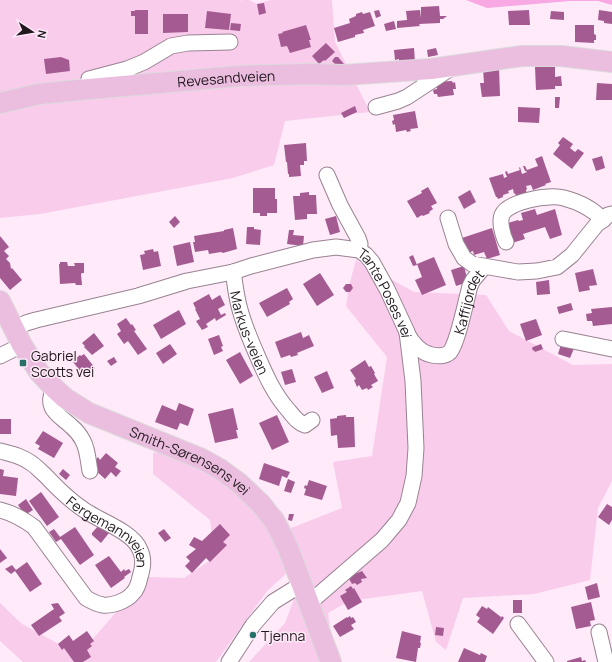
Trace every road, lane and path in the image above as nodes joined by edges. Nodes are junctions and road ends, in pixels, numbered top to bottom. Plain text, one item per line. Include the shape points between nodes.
1 (230, 42) dead end
2 (612, 62) edge
3 (454, 66) junction
4 (89, 89) junction
5 (0, 103) edge
6 (376, 107) dead end
7 (327, 175) dead end
8 (608, 217) edge
9 (448, 218) dead end
10 (506, 242) dead end
11 (359, 250) junction
12 (484, 267) junction
13 (233, 272) junction
14 (0, 301) edge
15 (407, 332) junction
16 (18, 338) junction
17 (563, 340) dead end
18 (612, 349) edge
19 (0, 356) edge
20 (54, 388) junction
21 (312, 420) dead end
22 (0, 451) edge
23 (90, 471) dead end
24 (0, 510) edge
25 (302, 584) junction
26 (308, 604) junction
27 (518, 624) dead end
28 (599, 632) dead end
29 (229, 662) edge
30 (331, 662) edge
31 (546, 662) edge
32 (606, 662) edge

1 - 4 street via 171,46 144,62 89,79
2 - 3 main road, Revesandveien via 562,56 522,56
3 - 4 main road, Revesandveien via 344,75 240,76
3 - 6 street, Revesandveien via 407,97
4 - 5 main road, Revesandveien via 39,94
7 - 11 street via 358,238
8 - 10 street, Kaffijordet via 563,197 535,199 515,205 502,214
8 - 12 street, Kaffijordet via 597,224 572,255 557,267 518,272
9 - 12 street via 456,244 464,258 472,264
11 - 13 street, Tante Poses vei via 336,247 313,250
11 - 15 street, Tante Poses vei via 372,262
12 - 15 street, Kaffijordet via 470,286 456,340 450,352 441,356 427,354 415,345
13 - 16 street, Tante Poses vei via 186,281 138,296 26,323
13 - 21 street, Markus-veien via 239,306 269,382 283,404 301,424
14 - 16 main road, Smith-Sørensens vei
15 - 26 street, Tante Poses vei via 413,381 416,448 414,476 408,503 382,540
16 - 19 street
16 - 20 main road, Smith-Sørensens vei via 39,372
17 - 18 street
20 - 23 street via 51,394 52,409 83,440
20 - 25 main road, Smith-Sørensens vei via 89,413 202,459 239,483 275,522
22 - 24 street, Fergemannveien via 31,462 68,498 133,540 140,548 142,558 138,586 125,600 102,605 92,602 86,598 34,527 9,512
25 - 26 main road, Smith-Sørensens vei
25 - 29 street via 273,602 253,625
26 - 30 main road, Smith-Sørensens vei
27 - 31 street
28 - 32 street

